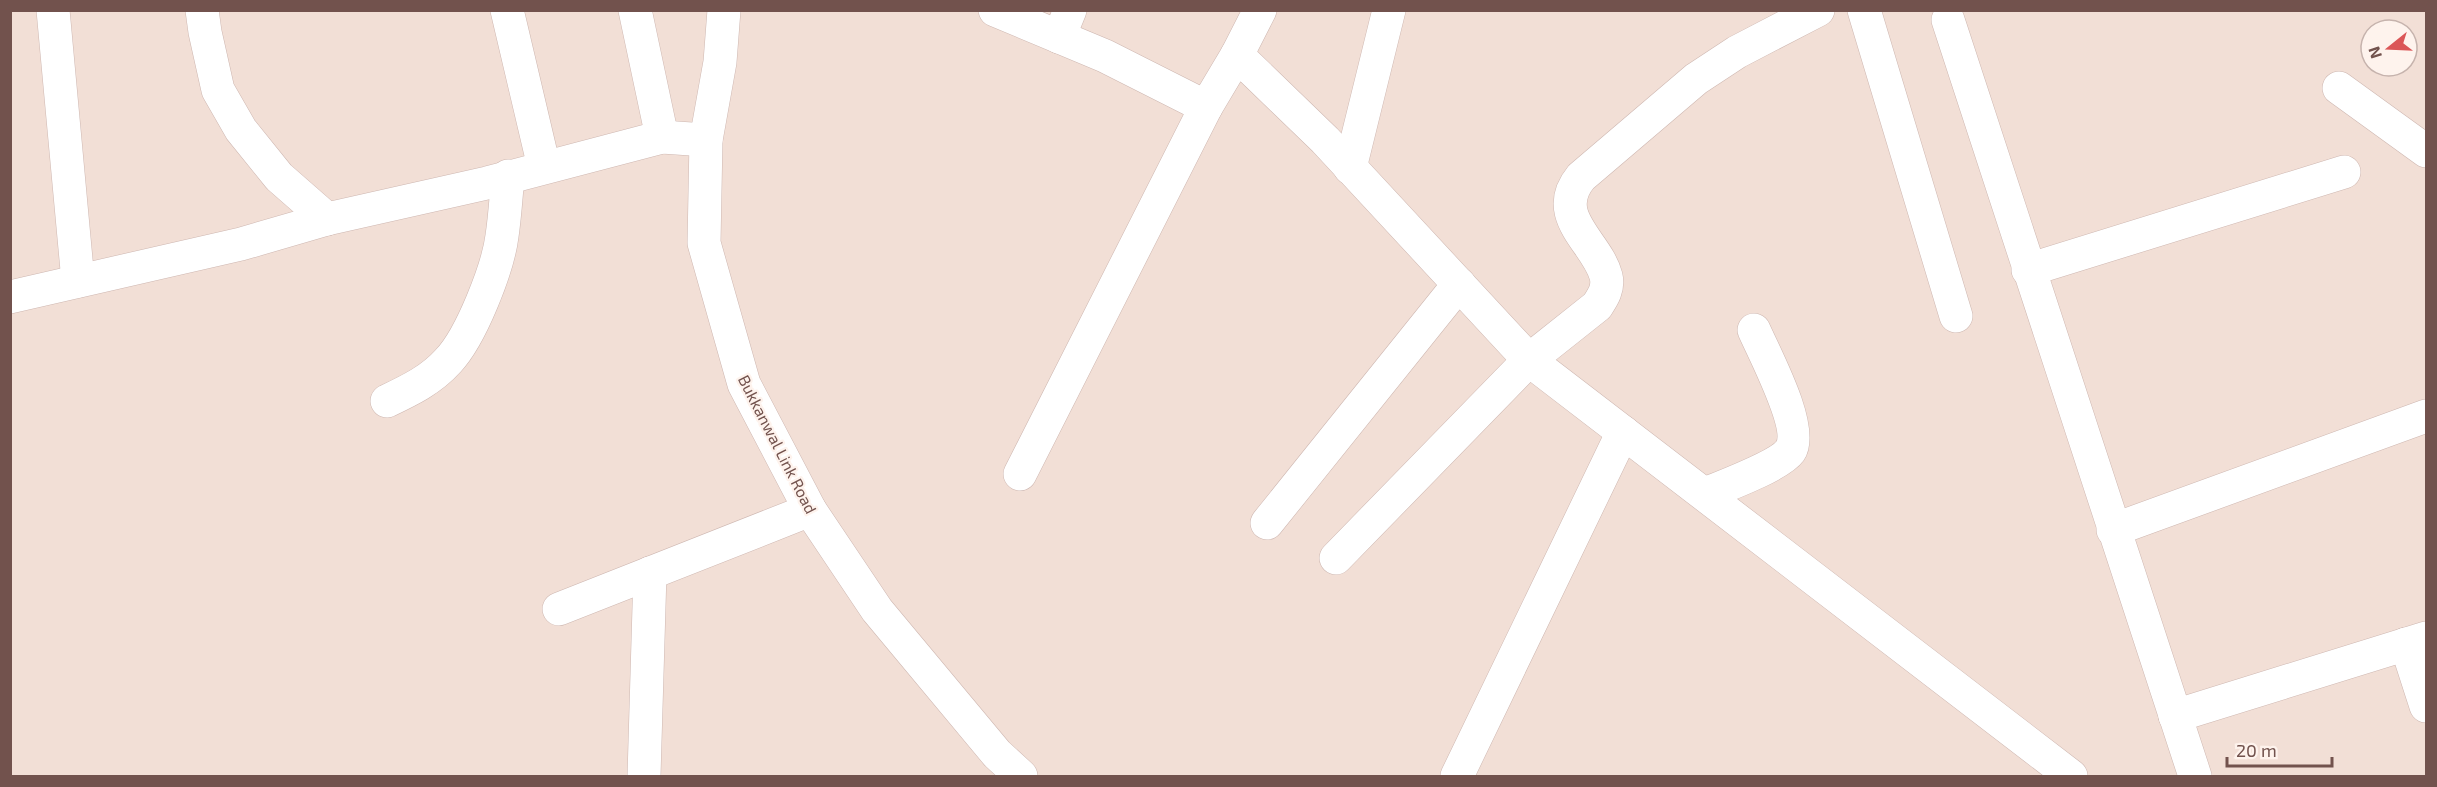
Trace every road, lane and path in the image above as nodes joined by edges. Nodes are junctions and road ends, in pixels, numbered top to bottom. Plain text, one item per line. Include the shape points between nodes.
1 (53, 10) edge
2 (202, 10) edge
3 (507, 10) edge
4 (635, 10) edge
5 (724, 10) edge
6 (995, 10) edge
7 (1260, 10) edge
8 (1389, 10) edge
9 (1818, 10) edge
10 (1864, 10) edge
11 (1948, 20) dead end
12 (1065, 24) edge
13 (1237, 55) junction
14 (2339, 88) dead end
15 (1206, 107) junction
16 (662, 137) junction
17 (706, 140) junction
18 (2427, 151) edge
19 (543, 167) junction
20 (1350, 168) junction
21 (2344, 172) dead end
22 (508, 176) junction
23 (327, 219) junction
24 (2028, 270) junction
25 (78, 281) junction
26 (1459, 284) junction
27 (10, 297) edge
28 (1956, 316) dead end
29 (1754, 330) dead end
30 (1529, 360) junction
31 (387, 401) dead end
32 (2427, 416) edge
33 (1623, 432) junction
34 (1020, 474) dead end
35 (1704, 494) junction
36 (810, 510) junction
37 (1267, 523) dead end
38 (2114, 530) junction
39 (1336, 558) dead end
40 (650, 573) junction
41 (559, 609) dead end
42 (2416, 641) edge
43 (2427, 706) edge
44 (2175, 716) junction
45 (644, 777) edge
46 (1021, 777) edge
47 (1457, 777) edge
48 (2071, 777) edge
49 (2195, 777) edge

1 - 25 street
2 - 23 street via 218,90 241,130 279,177
3 - 19 street
4 - 16 street
5 - 17 street, Bukkanwal Link Road via 720,62
6 - 12 street
7 - 13 street
8 - 20 street
9 - 30 street via 1737,52 1696,79 1581,177 1569,198 1572,213 1606,276 1607,287 1597,306
10 - 28 street
11 - 24 street
12 - 15 street via 1105,56
13 - 15 street
13 - 20 street
14 - 18 street
15 - 34 street
16 - 17 street
16 - 19 street
17 - 36 street, Bukkanwal Link Road via 704,243 744,384
19 - 22 street
20 - 26 street
21 - 24 street
22 - 23 street
22 - 31 street via 502,238 486,291 468,331 449,360 422,384
23 - 25 street via 241,244
24 - 38 street
25 - 27 street
26 - 30 street
26 - 37 street
29 - 35 street via 1789,410 1794,437 1791,450 1781,459
30 - 33 street
30 - 39 street
32 - 38 street
33 - 35 street
33 - 47 street
35 - 48 street
36 - 40 street
36 - 46 street, Bukkanwal Link Road via 877,610 997,754
38 - 44 street
40 - 41 street
40 - 45 street
42 - 43 street
42 - 44 street
44 - 49 street

